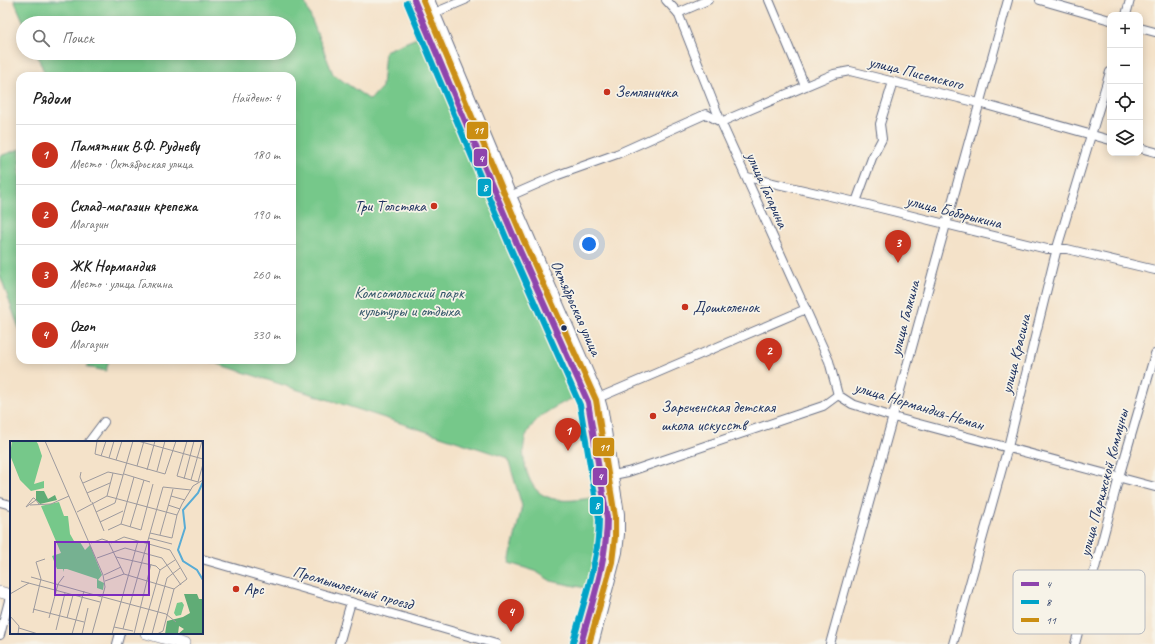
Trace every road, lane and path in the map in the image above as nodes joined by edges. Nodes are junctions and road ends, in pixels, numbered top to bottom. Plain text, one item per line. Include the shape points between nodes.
1 (414, 0) edge
2 (428, 0) edge
3 (465, 0) edge
4 (666, 0) edge
5 (708, 0) edge
6 (769, 0) edge
7 (1008, 0) edge
8 (1040, 0) edge
9 (1130, 0) edge
10 (1127, 12) edge
11 (678, 13) junction
12 (434, 14) junction
13 (1107, 19) edge
14 (1143, 29) edge
15 (1155, 32) edge
16 (893, 82) junction
17 (1107, 82) edge
18 (805, 86) junction
19 (979, 103) junction
20 (721, 122) junction
21 (1092, 135) junction
22 (1107, 139) edge
23 (1143, 149) edge
24 (1155, 152) edge
25 (746, 177) junction
26 (510, 196) junction
27 (856, 202) junction
28 (945, 224) junction
29 (1057, 248) junction
30 (1155, 270) edge
31 (806, 309) junction
32 (1155, 354) edge
33 (838, 395) junction
34 (593, 400) junction
35 (893, 417) junction
36 (104, 422) dead end
37 (90, 441) edge
38 (1008, 447) junction
39 (613, 475) junction
40 (1119, 477) junction
41 (1155, 487) edge
42 (0, 502) edge
43 (10, 505) edge
44 (203, 559) edge
45 (1094, 570) edge
46 (8, 594) edge
47 (351, 602) junction
48 (120, 634) edge
49 (149, 634) edge
50 (1078, 634) edge
51 (0, 635) edge
52 (117, 644) edge
53 (184, 644) edge
54 (339, 644) edge
55 (496, 644) edge
56 (581, 644) edge
57 (592, 644) edge
58 (830, 644) edge
59 (952, 644) edge
60 (1075, 644) edge

1 - 34 main road, Октябрьская улица via 517,244
2 - 12 main road, Октябрьская улица
3 - 12 street
4 - 11 street, улица Гагарина
5 - 11 street
6 - 18 street
7 - 19 street, улица Галкина
8 - 13 street
9 - 10 street
11 - 20 street, улица Гагарина
12 - 26 main road, Октябрьская улица
14 - 15 street
16 - 18 street, улица Писемского via 850,71 834,74
16 - 19 street, улица Писемского
16 - 27 street via 880,124 882,139
17 - 21 street, улица Красина
18 - 20 street, улица Писемского
19 - 21 street, улица Писемского
19 - 28 street, улица Галкина
20 - 25 street, улица Гагарина
20 - 26 street via 706,114 617,154 558,175
21 - 22 street, улица Писемского
21 - 29 street, улица Красина
23 - 24 street
25 - 27 street, улица Боборыкина
25 - 31 street, улица Гагарина
26 - 34 main road, Октябрьская улица
27 - 28 street, улица Боборыкина
28 - 29 street, улица Боборыкина via 1047,249
28 - 35 street, улица Галкина
29 - 30 street, улица Боборыкина
29 - 38 street, улица Красина
31 - 33 street, улица Гагарина via 829,361
31 - 34 street
32 - 40 street, улица Парижской Коммуны
33 - 35 street, улица Нормандия-Неман via 852,404
33 - 39 street, улица Нормандия-Неман via 823,406
34 - 39 main road, Октябрьская улица via 602,412
34 - 56 main road, Октябрьская улица via 607,537 604,560
35 - 38 street, улица Нормандия-Неман
35 - 58 street, улица Галкина
36 - 37 street
38 - 40 street, улица Нормандия-Неман
38 - 59 street, улица Красина
39 - 57 main road, Октябрьская улица via 618,514 618,544
40 - 41 street, улица Нормандия-Неман
40 - 45 street, улица Парижской Коммуны
42 - 43 street
44 - 47 street, Промышленный проезд
46 - 51 street
47 - 54 street
47 - 55 street, Промышленный проезд
48 - 52 street
49 - 53 street
50 - 60 street, улица Парижской Коммуны

